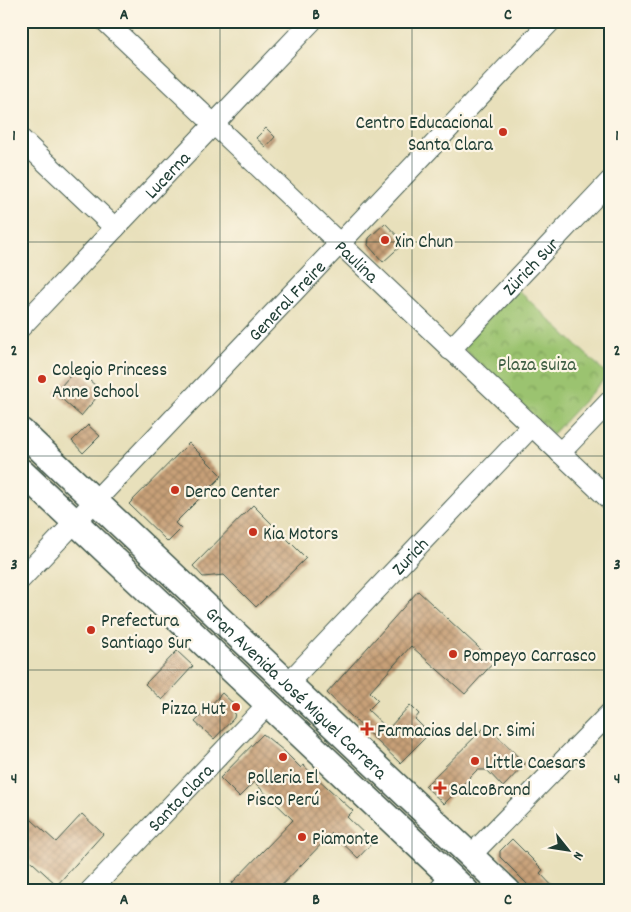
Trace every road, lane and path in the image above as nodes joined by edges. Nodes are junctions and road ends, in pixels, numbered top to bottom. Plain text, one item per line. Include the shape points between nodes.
1 (104, 21) edge
2 (312, 21) edge
3 (551, 21) edge
4 (213, 125) junction
5 (21, 139) edge
6 (610, 182) edge
7 (116, 228) junction
8 (339, 245) junction
9 (21, 328) edge
10 (450, 350) junction
11 (610, 401) edge
12 (532, 426) junction
13 (21, 431) edge
14 (560, 453) junction
15 (21, 471) edge
16 (610, 500) edge
17 (95, 501) junction
18 (75, 522) junction
19 (21, 579) edge
20 (288, 683) junction
21 (268, 704) junction
22 (610, 713) edge
23 (463, 848) junction
24 (452, 886) edge
25 (90, 891) edge
26 (508, 891) edge

1 - 4 street, Paulina
2 - 4 street, Lucerna
3 - 8 street, General Freire
4 - 7 street, Lucerna
4 - 8 street, Paulina
5 - 7 street
6 - 10 street, Zürich Sur
7 - 9 street, Lucerna
8 - 10 street, Paulina
8 - 17 street, General Freire
10 - 12 street, Paulina
11 - 14 street
12 - 14 street, Paulina
12 - 20 street, Zurich
13 - 17 main road, Gran Avenida José Miguel Carrera
14 - 16 street, Paulina
15 - 18 main road, Gran Avenida José Miguel Carrera
17 - 18 street, General Freire
17 - 20 main road, Gran Avenida José Miguel Carrera
18 - 19 street, General Freire
18 - 21 main road, Gran Avenida José Miguel Carrera
20 - 23 main road, Gran Avenida José Miguel Carrera
21 - 24 main road, Gran Avenida José Miguel Carrera
21 - 25 street, Santa Clara
22 - 23 street
23 - 24 main road
23 - 26 main road, Gran Avenida José Miguel Carrera

